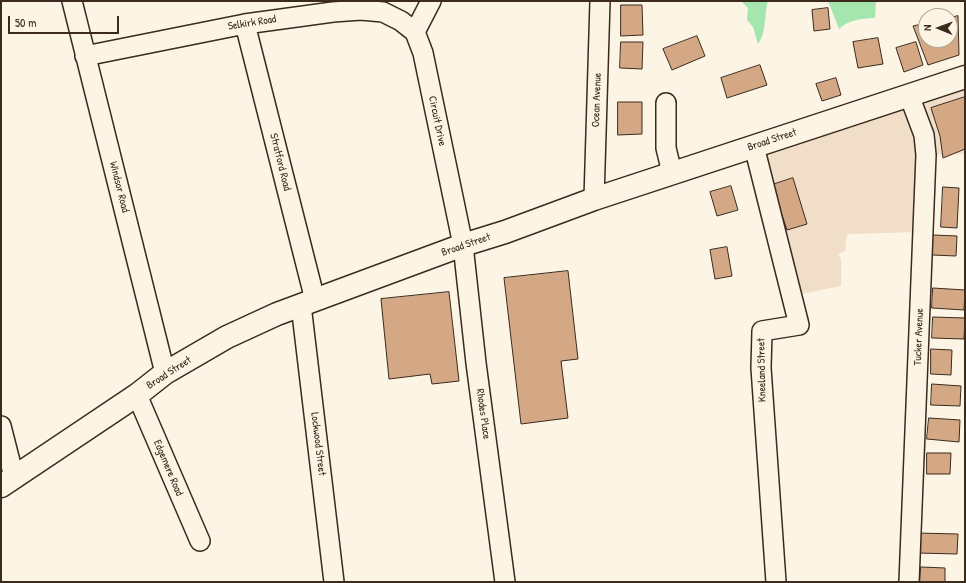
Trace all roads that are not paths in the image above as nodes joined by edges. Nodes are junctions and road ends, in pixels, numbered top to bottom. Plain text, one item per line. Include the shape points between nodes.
1 (72, 1) edge
2 (431, 1) edge
3 (600, 1) edge
4 (245, 24) junction
5 (415, 32) junction
6 (86, 56) junction
7 (965, 77) edge
8 (909, 95) junction
9 (666, 103) dead end
10 (754, 146) junction
11 (672, 173) junction
12 (594, 199) junction
13 (463, 245) junction
14 (308, 303) junction
15 (165, 373) junction
16 (137, 395) junction
17 (1, 426) edge
18 (7, 482) edge
19 (200, 542) dead end
20 (334, 582) edge
21 (505, 582) edge
22 (776, 582) edge
23 (909, 582) edge

1 - 6 street, Windsor Road
2 - 5 street
3 - 12 street, Ocean Avenue
4 - 5 street, Selkirk Road via 361,10 383,12
4 - 6 street, Selkirk Road
4 - 14 street, Stratford Road
5 - 13 street, Circuit Drive via 423,53
6 - 15 street, Windsor Road
7 - 8 main road, Broad Street
8 - 10 main road, Broad Street
8 - 23 street, Tucker Avenue via 924,135 926,155
9 - 11 street via 666,148
10 - 11 main road, Broad Street
10 - 22 street, Kneeland Street via 799,325 762,331 761,368
11 - 12 main road, Broad Street
12 - 13 main road, Broad Street
13 - 14 main road, Broad Street
13 - 21 street, Rhodes Place
14 - 15 main road, Broad Street via 227,337
14 - 20 street, Lockwood Street
15 - 16 main road, Broad Street
16 - 18 main road, Broad Street
16 - 19 street, Edgemere Road
17 - 18 street

